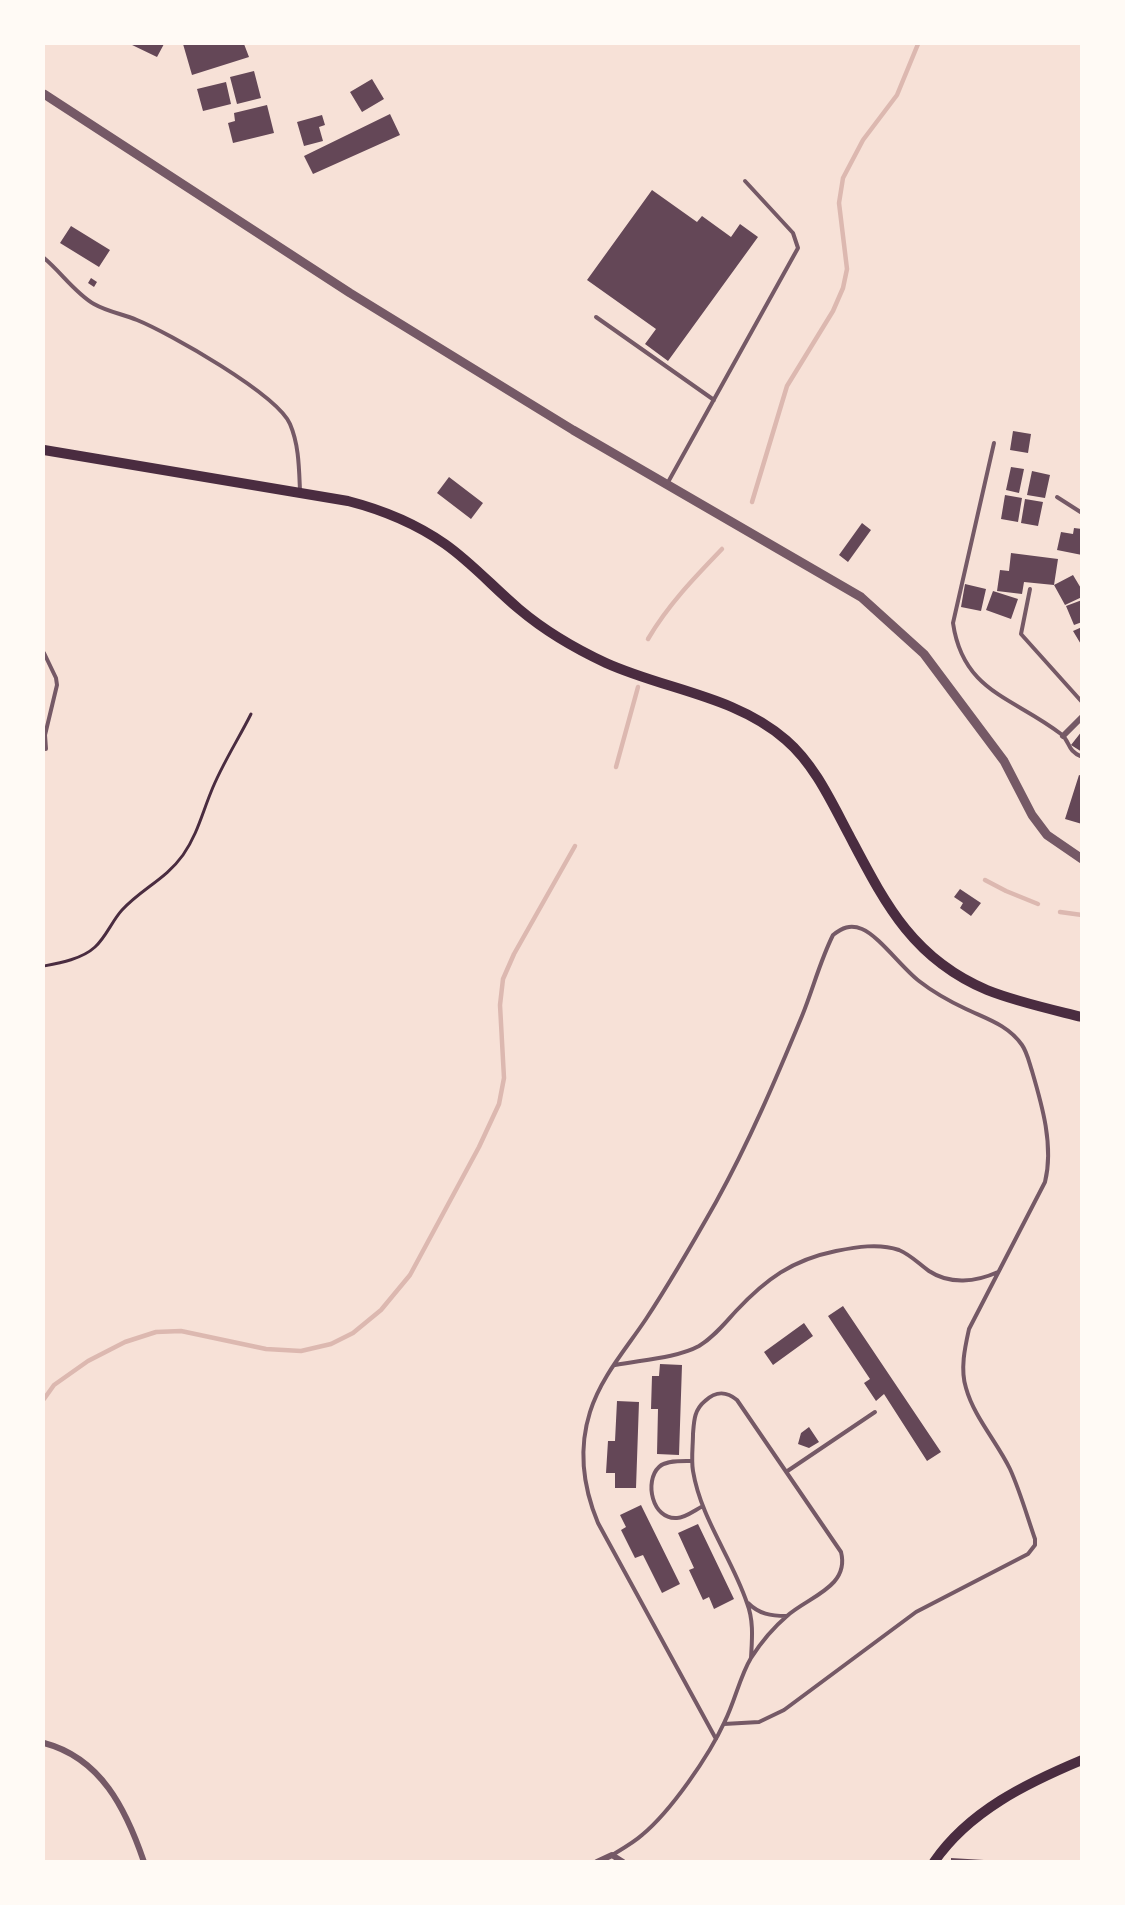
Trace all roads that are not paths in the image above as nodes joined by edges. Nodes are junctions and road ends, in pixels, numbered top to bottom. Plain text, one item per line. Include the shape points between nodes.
1 (44, 94) edge
2 (745, 181) dead end
3 (44, 258) edge
4 (596, 317) dead end
5 (714, 400) junction
6 (994, 443) dead end
7 (44, 450) edge
8 (667, 484) junction
9 (300, 492) junction
10 (1057, 497) dead end
11 (1082, 513) edge
12 (1030, 589) dead end
13 (44, 653) edge
14 (1082, 702) edge
15 (1082, 717) edge
16 (1063, 736) junction
17 (46, 749) dead end
18 (1082, 757) edge
19 (1082, 860) edge
20 (1082, 1017) edge
21 (998, 1272) junction
22 (614, 1365) junction
23 (875, 1412) dead end
24 (692, 1461) junction
25 (786, 1472) junction
26 (703, 1506) junction
27 (747, 1603) junction
28 (786, 1616) junction
29 (751, 1658) junction
30 (724, 1724) junction
31 (716, 1738) junction
32 (44, 1743) edge
33 (1082, 1760) edge
34 (612, 1855) junction
35 (144, 1862) edge
36 (597, 1862) edge
37 (623, 1862) edge
38 (934, 1862) edge

1 - 8 street via 350,293
2 - 5 lane via 792,233 798,248
3 - 9 lane via 88,300 189,347 222,366 280,410 289,421 297,445
4 - 5 lane
5 - 8 lane
6 - 16 lane via 953,623 955,638 965,664 993,692
7 - 9 main road
8 - 19 street via 861,597 896,627 924,654 998,752 1047,835
9 - 20 main road via 376,508 418,527 446,545 521,610 579,650 636,675 722,703 768,726 801,755 814,773 877,888 916,942 954,973 978,986
10 - 11 lane
12 - 14 lane via 1021,634
13 - 17 lane via 57,685 45,735
15 - 16 street
16 - 18 lane via 1072,752
21 - 22 lane via 961,1281 937,1276 909,1255 888,1247 829,1252 792,1266 759,1286 700,1345 679,1353
21 - 22 lane via 1048,1170 1040,1097 1024,1047 998,1023 934,992 874,937 850,926 833,935 827,947 777,1076 717,1200
21 - 30 lane via 969,1329 964,1350 965,1388 1012,1473 1035,1539 1033,1550 916,1612 784,1710 759,1722
22 - 31 lane via 597,1393 585,1430 583,1468 591,1506
23 - 25 lane
24 - 25 lane via 695,1414 699,1405 722,1392 737,1400
24 - 26 lane
24 - 26 lane via 661,1465 651,1491 658,1509 670,1517 680,1518
25 - 28 lane via 841,1552 843,1562 837,1580
26 - 27 lane
27 - 28 lane via 766,1614
27 - 29 lane via 752,1630
28 - 29 lane
29 - 30 lane
30 - 31 lane
31 - 34 lane via 663,1815 642,1836
32 - 35 street via 74,1755 108,1787 124,1810
33 - 38 main road via 993,1805 953,1838
34 - 36 street
34 - 37 street

